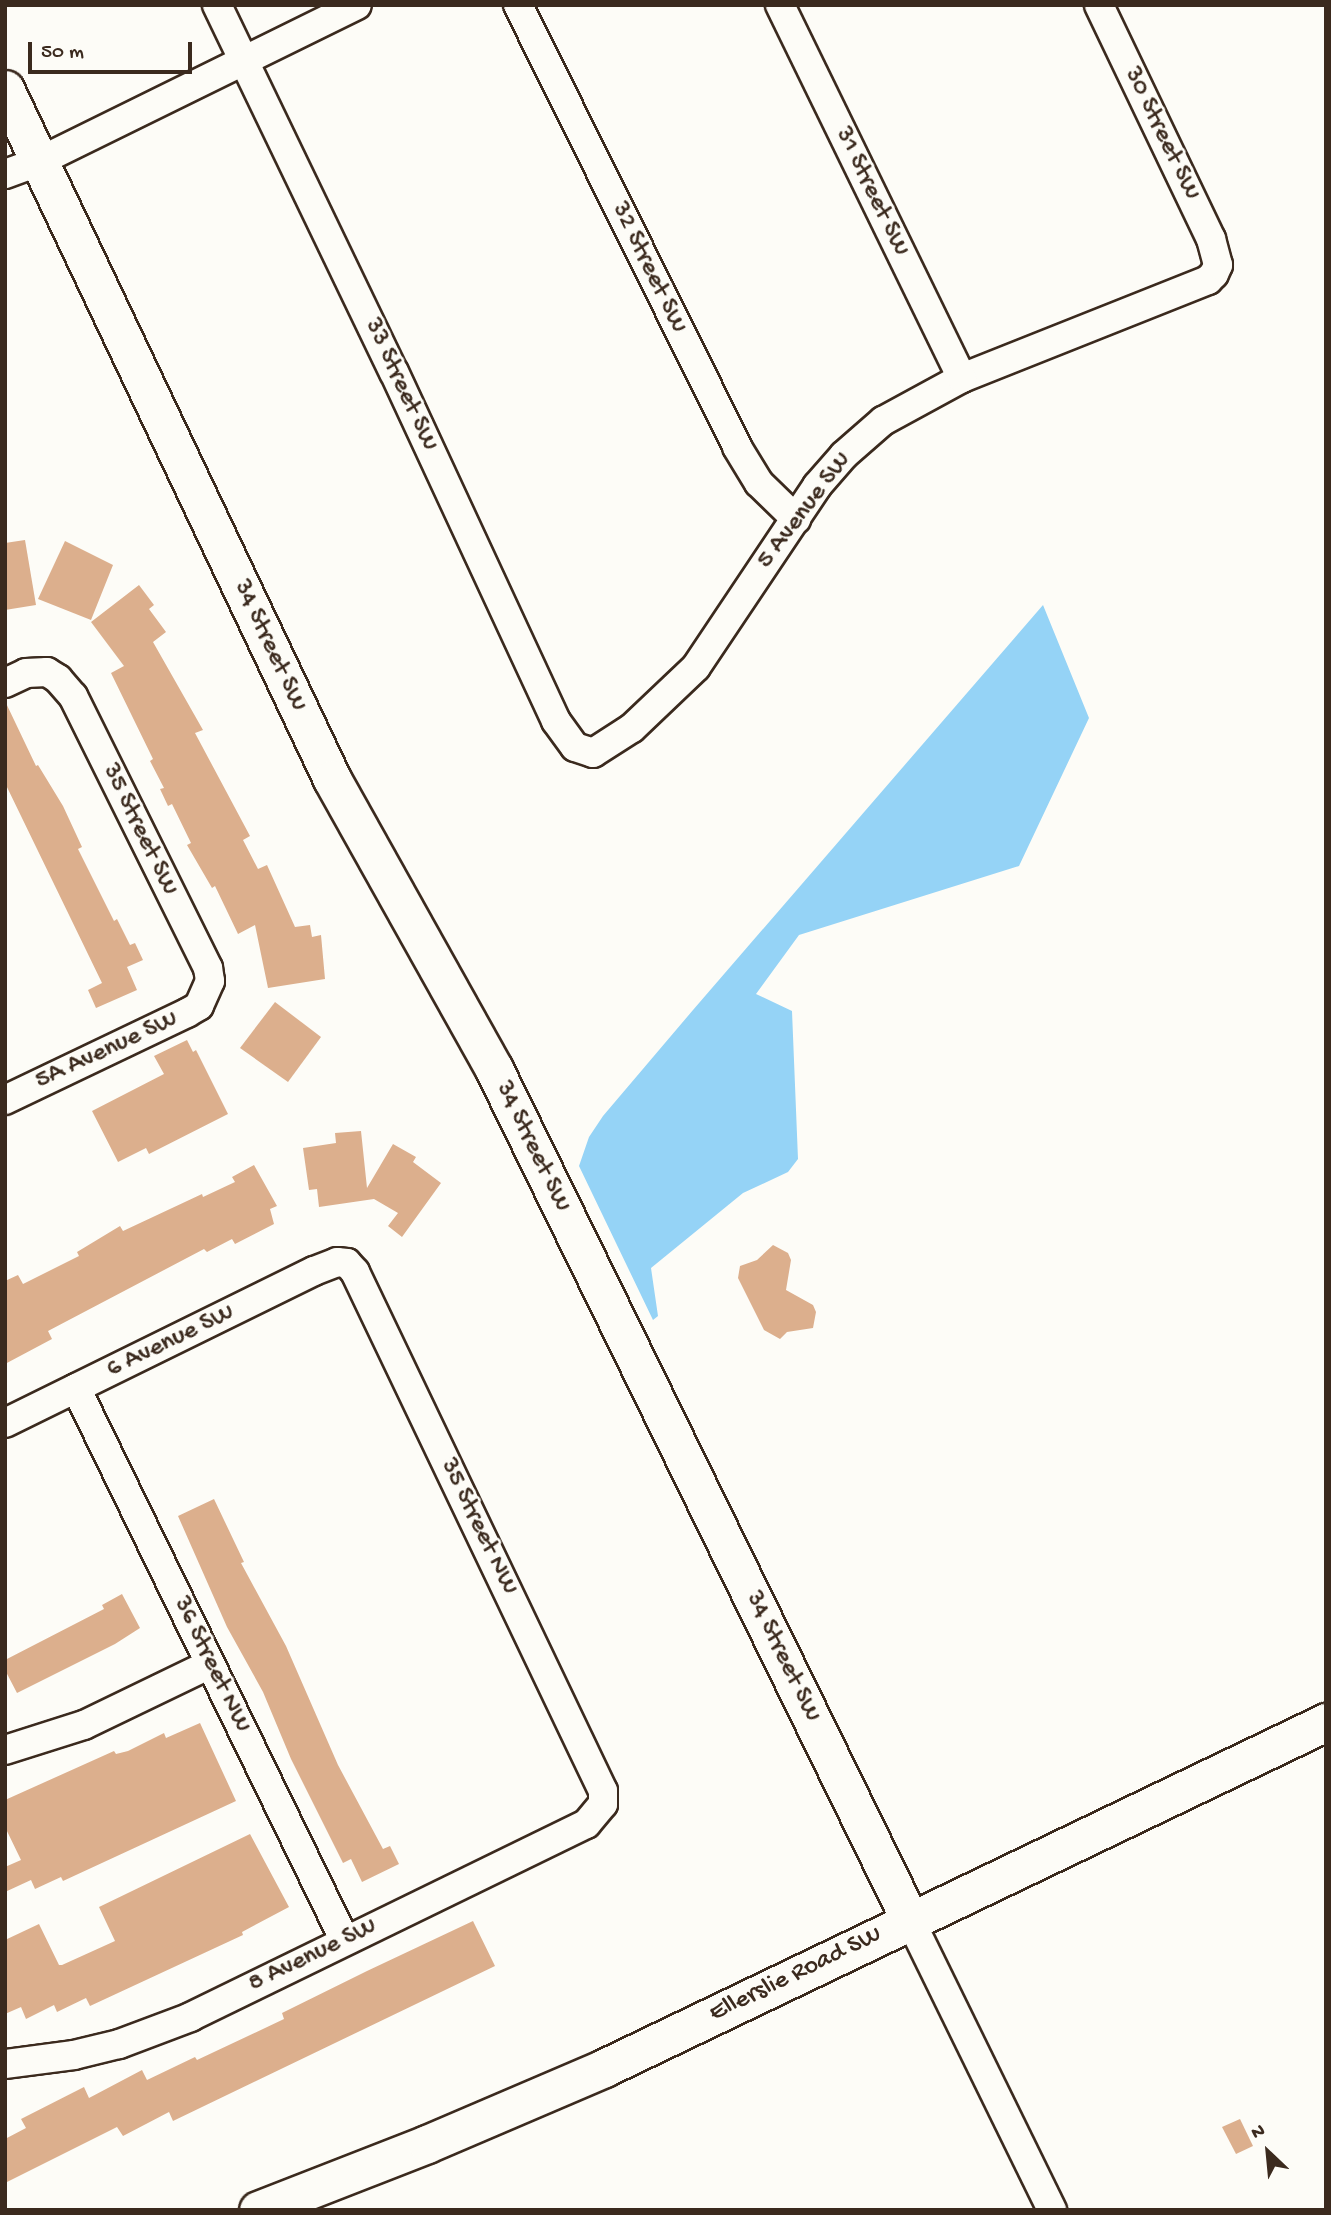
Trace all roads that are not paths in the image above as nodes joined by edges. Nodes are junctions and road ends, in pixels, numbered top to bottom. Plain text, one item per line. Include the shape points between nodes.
1 (216, 5) edge
2 (357, 5) edge
3 (518, 5) edge
4 (780, 5) edge
5 (1099, 5) edge
6 (244, 61) junction
7 (5, 89) edge
8 (40, 161) junction
9 (5, 174) edge
10 (1218, 265) joint
11 (962, 378) junction
12 (796, 519) junction
13 (5, 683) edge
14 (593, 753) joint
15 (205, 997) joint
16 (5, 1100) edge
17 (337, 1262) joint
18 (76, 1388) junction
19 (5, 1423) edge
20 (210, 1664) junction
21 (1326, 1722) edge
22 (5, 1750) edge
23 (603, 1804) joint
24 (911, 1920) junction
25 (345, 1941) junction
26 (5, 2064) edge
27 (258, 2210) edge
28 (1052, 2210) edge

1 - 6 street, 33 Street SW
2 - 6 street
3 - 12 street, 32 Street SW via 737,447 759,483
4 - 11 street, 31 Street SW
5 - 10 street, 30 Street SW via 1211,239
6 - 8 street
6 - 14 street, 33 Street SW via 556,721 575,747
7 - 8 main road, 34 Street SW
8 - 9 street
8 - 24 main road, 34 Street SW via 332,779 494,1069
10 - 11 street, 5 Avenue SW via 1208,280
11 - 12 street, 5 Avenue SW via 912,403 862,438 817,486
12 - 14 street, 5 Avenue SW via 696,667 632,729
13 - 15 street, 35 Street SW via 26,673 47,672 73,696 208,968
15 - 16 street, 5A Avenue SW via 187,1013
17 - 18 street, 6 Avenue SW
17 - 23 street, 35 Street NW via 347,1263 355,1272 599,1778
18 - 19 street, 6 Avenue SW
18 - 20 street, 36 Street NW
20 - 22 street via 84,1724
20 - 25 street, 36 Street NW
21 - 24 main road, Ellerslie Road SW
23 - 25 street, 8 Avenue SW via 586,1824
24 - 27 main road, Ellerslie Road SW via 604,2068
24 - 28 street, 34 Street SW
25 - 26 street, 8 Avenue SW via 156,2032 74,2055

